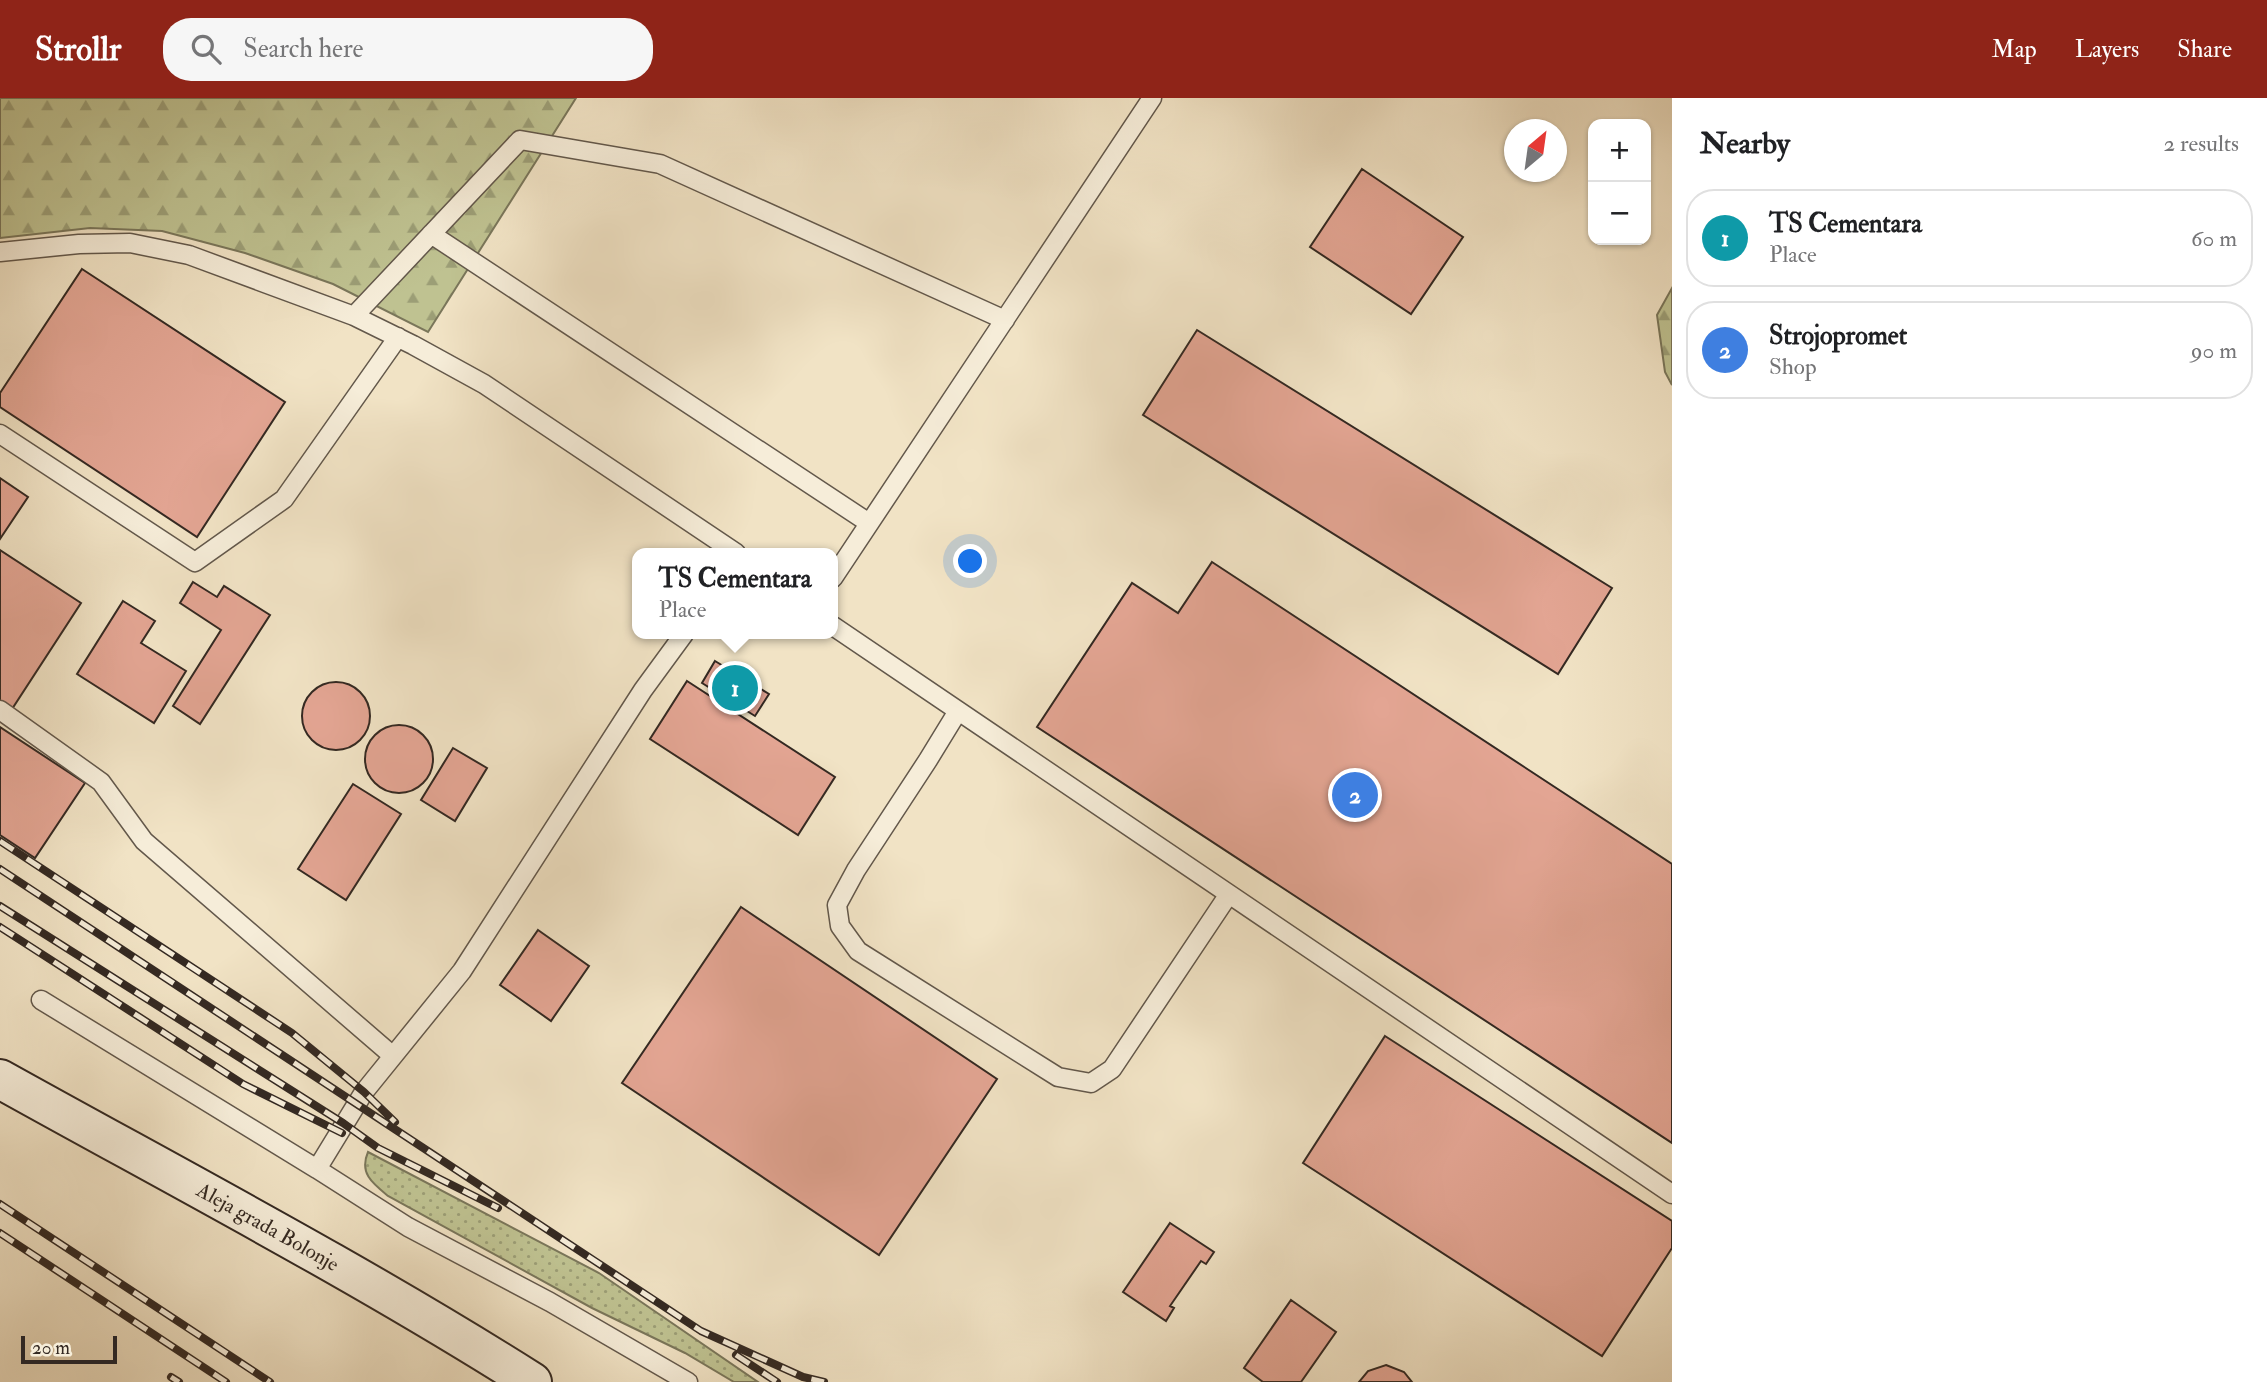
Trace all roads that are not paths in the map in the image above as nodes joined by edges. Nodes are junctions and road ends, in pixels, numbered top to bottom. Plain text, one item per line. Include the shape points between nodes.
1 (1152, 98) edge
2 (432, 234) junction
3 (0, 252) edge
4 (354, 316) junction
5 (1005, 320) junction
6 (398, 337) junction
7 (0, 434) edge
8 (869, 523) junction
9 (729, 548) edge
10 (838, 570) edge
11 (838, 629) edge
12 (680, 639) edge
13 (0, 710) edge
14 (958, 710) junction
15 (1229, 894) junction
16 (41, 1000) dead end
17 (393, 1056) junction
18 (0, 1079) edge
19 (317, 1169) junction
20 (1672, 1194) edge
21 (532, 1382) edge
22 (688, 1382) edge

1 - 5 lane
2 - 4 lane
2 - 5 lane via 520,140 660,164
2 - 8 lane
3 - 4 lane via 130,243 189,256
4 - 6 lane
5 - 8 lane
6 - 7 lane via 284,499 195,562
6 - 9 lane via 484,384
8 - 10 lane
11 - 14 lane
12 - 17 lane via 463,971
13 - 17 lane via 101,782 144,841
14 - 15 lane
14 - 15 lane via 837,905 840,926 858,951 1058,1077 1091,1083 1112,1069
15 - 20 lane
16 - 19 lane
17 - 19 lane via 360,1098
18 - 21 main road, Aleja grada Bolonje via 459,1335
19 - 22 lane via 408,1227

